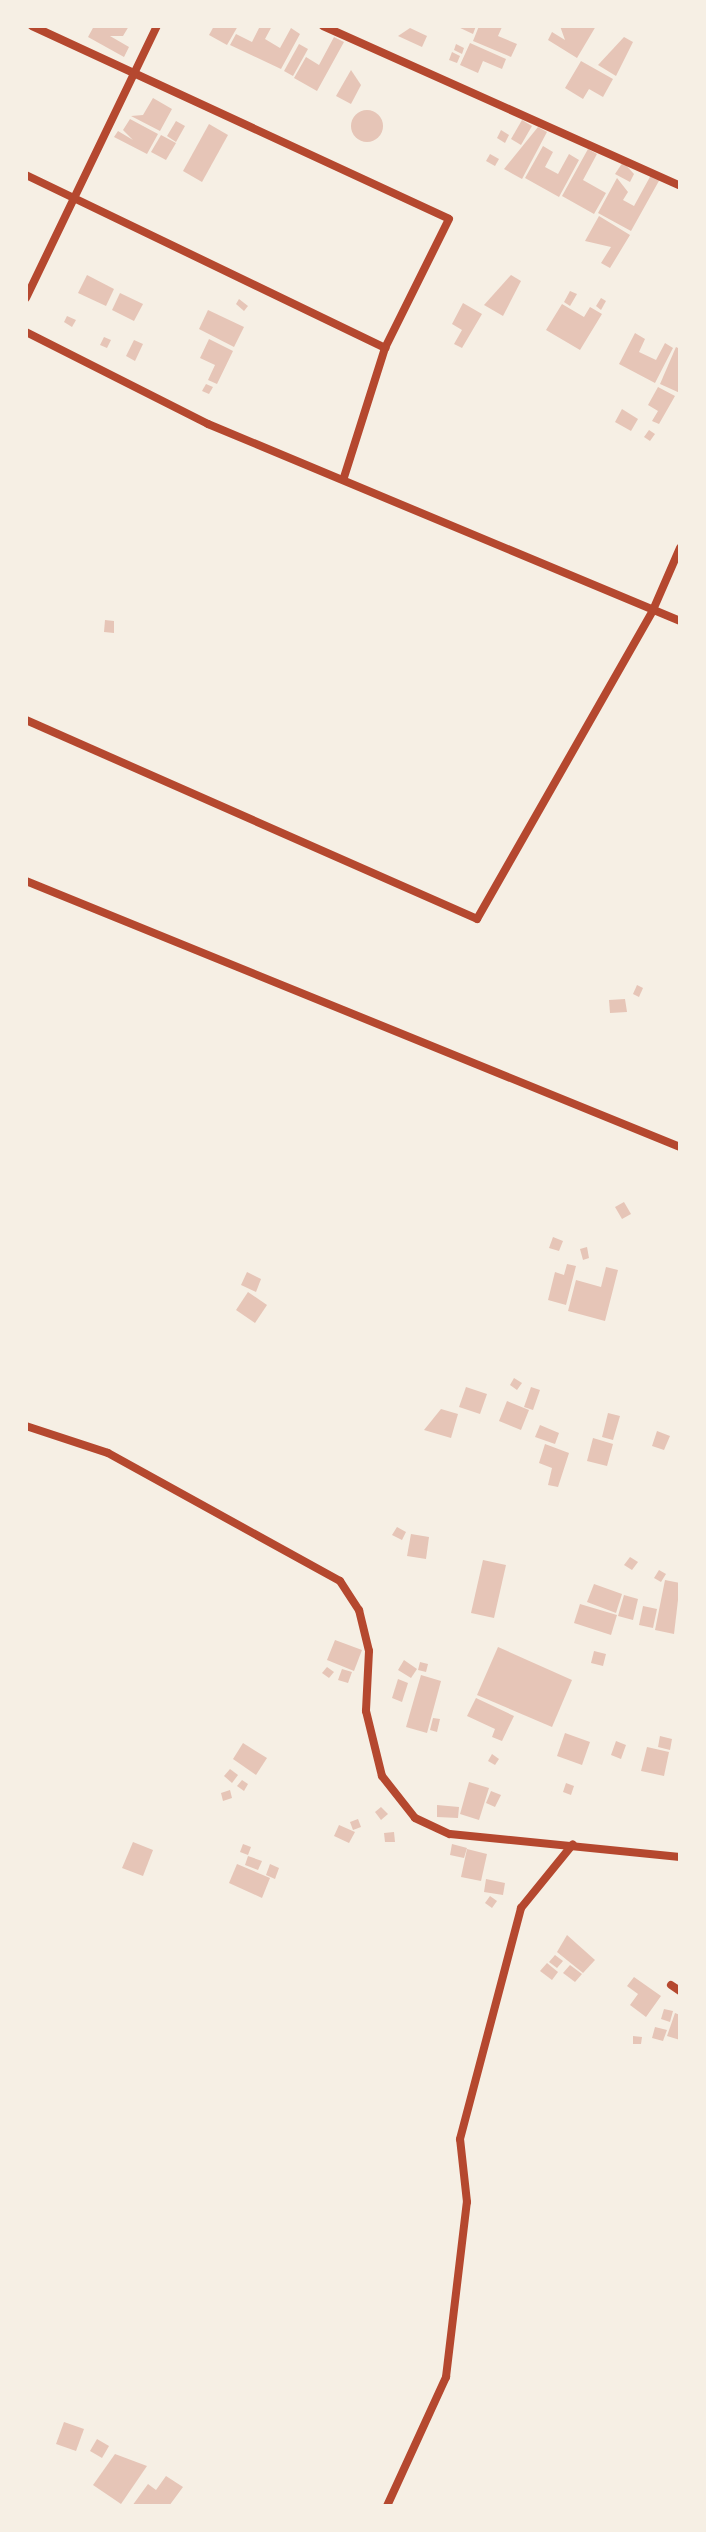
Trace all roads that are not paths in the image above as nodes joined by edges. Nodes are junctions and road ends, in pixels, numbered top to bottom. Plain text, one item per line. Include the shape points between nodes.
1 (32, 26) edge
2 (157, 26) edge
3 (323, 26) edge
4 (133, 75) junction
5 (26, 175) edge
6 (680, 186) edge
7 (72, 198) junction
8 (26, 298) edge
9 (26, 332) edge
10 (385, 348) junction
11 (344, 477) junction
12 (680, 548) edge
13 (653, 610) junction
14 (680, 621) edge
15 (26, 720) edge
16 (26, 881) edge
17 (680, 1147) edge
18 (26, 1426) edge
19 (573, 1844) junction
20 (680, 1857) edge
21 (671, 1985) dead end
22 (680, 1991) edge
23 (387, 2506) edge

1 - 4 street
2 - 4 street
3 - 6 street
4 - 7 street
4 - 10 street via 449,219
5 - 7 street
7 - 8 street
7 - 10 street
9 - 11 street via 208,424
10 - 11 street
11 - 13 street
12 - 13 street
13 - 14 street
13 - 15 street via 477,919
16 - 17 street
18 - 19 street via 108,1453 340,1581 359,1610 369,1651 366,1711 382,1776 415,1818 450,1834
19 - 20 street
19 - 23 street via 521,1908 460,2139 467,2202 446,2377
21 - 22 street

